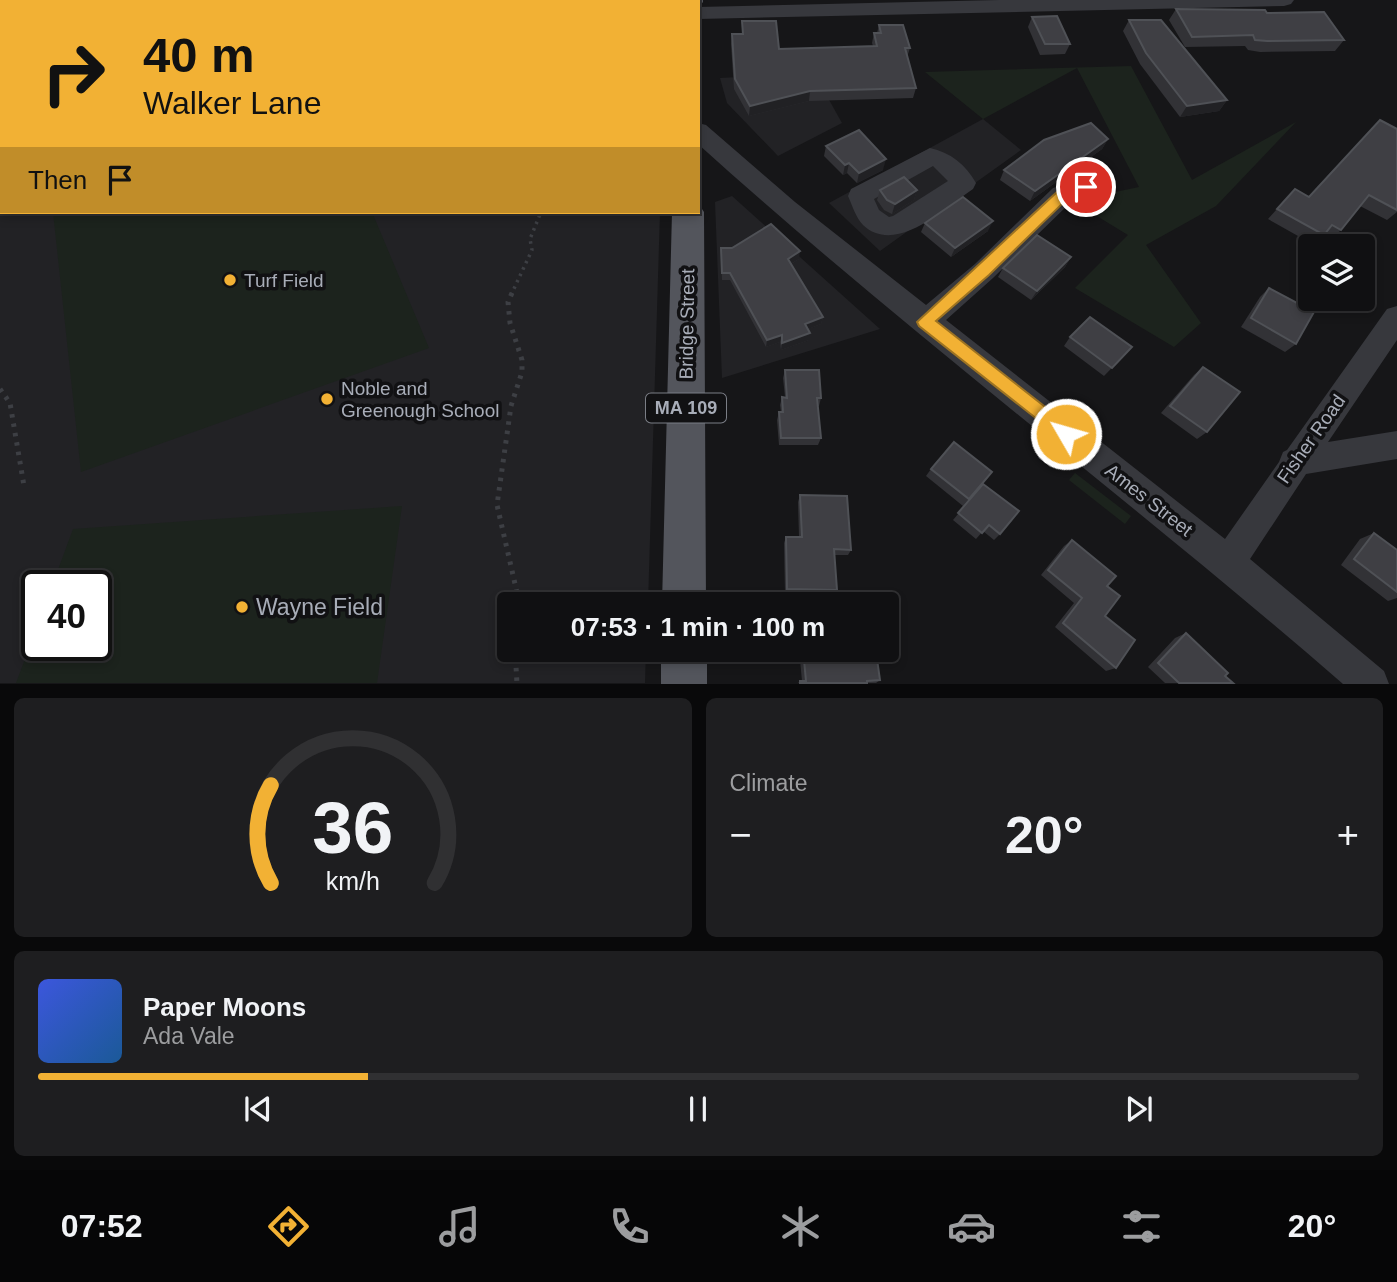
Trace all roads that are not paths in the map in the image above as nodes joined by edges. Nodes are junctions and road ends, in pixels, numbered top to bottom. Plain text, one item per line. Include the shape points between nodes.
1 (1284, 0) edge
2 (923, 3) edge
3 (700, 13) edge
4 (700, 133) edge
5 (1086, 187) dead end
6 (688, 214) edge
7 (870, 216) dead end
8 (825, 240) junction
9 (1397, 317) edge
10 (925, 322) junction
11 (1397, 445) edge
12 (1294, 462) junction
13 (1228, 562) junction
14 (684, 592) edge
15 (684, 662) edge
16 (684, 684) edge
17 (1371, 684) edge

1 - 2 street
2 - 3 street
4 - 8 street, Ames Street
5 - 10 street via 1062,195
6 - 14 main road, Bridge Street / MA 109
7 - 8 street
8 - 10 street, Ames Street
9 - 12 street, Fisher Road
10 - 13 street, Ames Street
11 - 12 street
12 - 13 street, Fisher Road
13 - 17 street, Ames Street
15 - 16 main road

